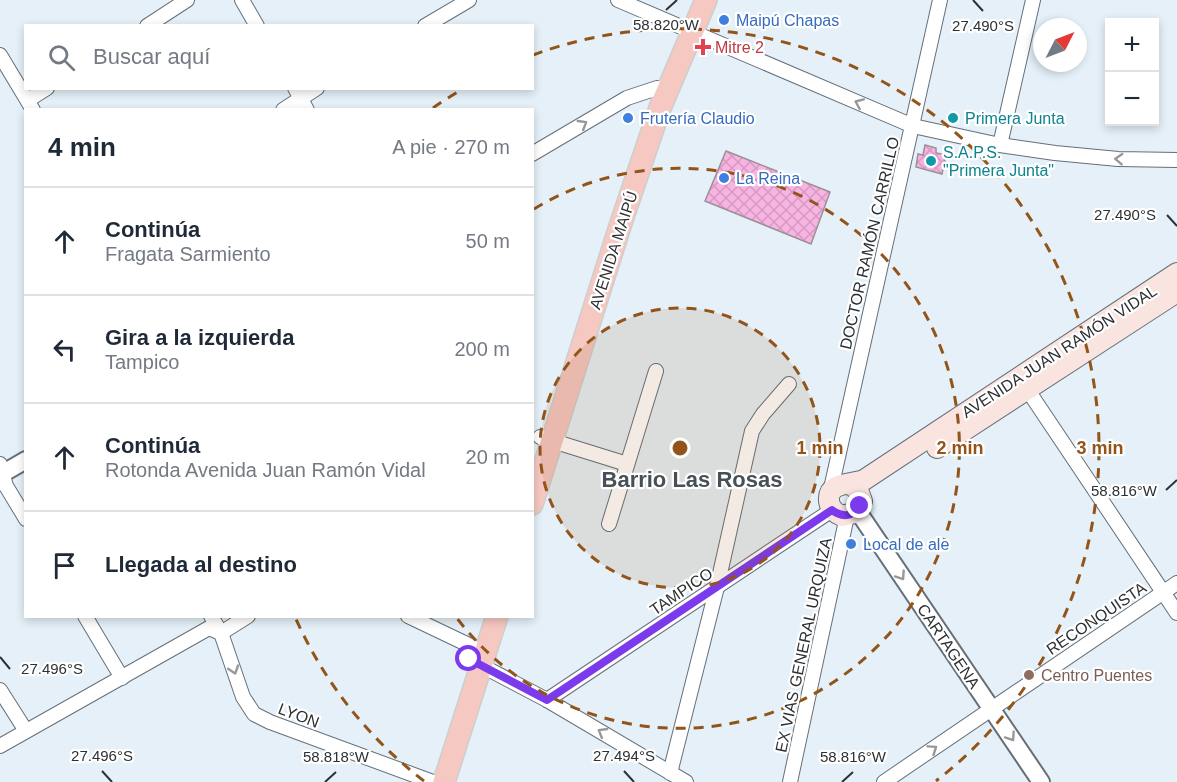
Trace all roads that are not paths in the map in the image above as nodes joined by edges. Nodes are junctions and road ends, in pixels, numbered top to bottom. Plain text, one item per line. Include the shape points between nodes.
1 (187, 0) edge
2 (242, 0) edge
3 (469, 0) edge
4 (618, 0) edge
5 (693, 0) edge
6 (706, 0) edge
7 (940, 0) edge
8 (1033, 0) edge
9 (150, 24) edge
10 (256, 24) edge
11 (428, 24) edge
12 (687, 30) junction
13 (0, 55) edge
14 (44, 90) edge
15 (314, 90) edge
16 (662, 90) junction
17 (301, 99) edge
18 (30, 105) edge
19 (286, 108) edge
20 (913, 126) junction
21 (1000, 145) junction
22 (534, 153) edge
23 (1177, 160) edge
24 (1177, 273) edge
25 (1177, 292) edge
26 (656, 371) dead end
27 (1023, 383) junction
28 (789, 384) dead end
29 (546, 439) junction
30 (534, 457) edge
31 (24, 461) edge
32 (627, 464) junction
33 (0, 471) edge
34 (534, 495) edge
35 (846, 506) junction
36 (24, 516) edge
37 (609, 524) dead end
38 (1177, 583) edge
39 (717, 587) junction
40 (1164, 592) junction
41 (1177, 613) edge
42 (86, 618) edge
43 (213, 618) edge
44 (245, 618) edge
45 (411, 618) edge
46 (482, 618) edge
47 (496, 618) edge
48 (221, 633) junction
49 (474, 657) junction
50 (122, 678) junction
51 (0, 690) edge
52 (547, 700) junction
53 (992, 709) junction
54 (26, 731) junction
55 (0, 746) edge
56 (670, 773) junction
57 (433, 782) edge
58 (444, 782) edge
59 (686, 782) edge
60 (790, 782) edge
61 (884, 782) edge
62 (1041, 782) edge

1 - 9 street
2 - 10 street
3 - 11 street
4 - 12 street
5 - 12 main road, AVENIDA MAIPÚ
6 - 12 main road, AVENIDA MAIPÚ
7 - 20 street, DOCTOR RAMÓN CARRILLO
8 - 21 street
12 - 16 main road, AVENIDA MAIPÚ
20 -> 12 street
13 - 18 street
14 - 18 street
15 - 17 street
22 -> 16 street via 627,98
16 - 29 main road, AVENIDA MAIPÚ via 614,208
17 - 19 street
20 - 21 street
20 - 35 street, DOCTOR RAMÓN CARRILLO
23 -> 21 street via 1107,158
24 - 27 main road, AVENIDA JUAN RAMÓN VIDAL
25 - 27 main road, AVENIDA JUAN RAMÓN VIDAL
26 - 32 street
27 - 35 main road, AVENIDA JUAN RAMÓN VIDAL
27 - 35 main road, AVENIDA JUAN RAMÓN VIDAL via 864,480 839,484
27 - 40 street
28 - 39 street via 752,431
29 - 30 main road, AVENIDA MAIPÚ
29 - 32 street
29 - 34 main road, AVENIDA MAIPÚ
31 - 33 street
32 - 37 street
33 - 36 street
35 - 39 street, TAMPICO
35 -> 53 street, CARTAGENA
35 - 60 street, EX VIAS GENERAL URQUIZA
38 - 40 street, RECONQUISTA
39 - 52 street, TAMPICO
39 - 56 street
40 - 41 street
40 - 53 street, RECONQUISTA
42 - 50 street
43 - 48 street, LYON
44 - 48 street
45 - 49 street
46 - 49 main road
47 - 49 main road
48 - 50 street via 209,628
48 -> 57 street, LYON via 243,697 254,714
49 - 52 street
49 - 57 main road
49 - 58 main road
50 - 54 street
51 - 54 street
56 -> 52 street
61 -> 53 street, RECONQUISTA
53 -> 62 street, CARTAGENA
54 - 55 street
56 - 59 street

